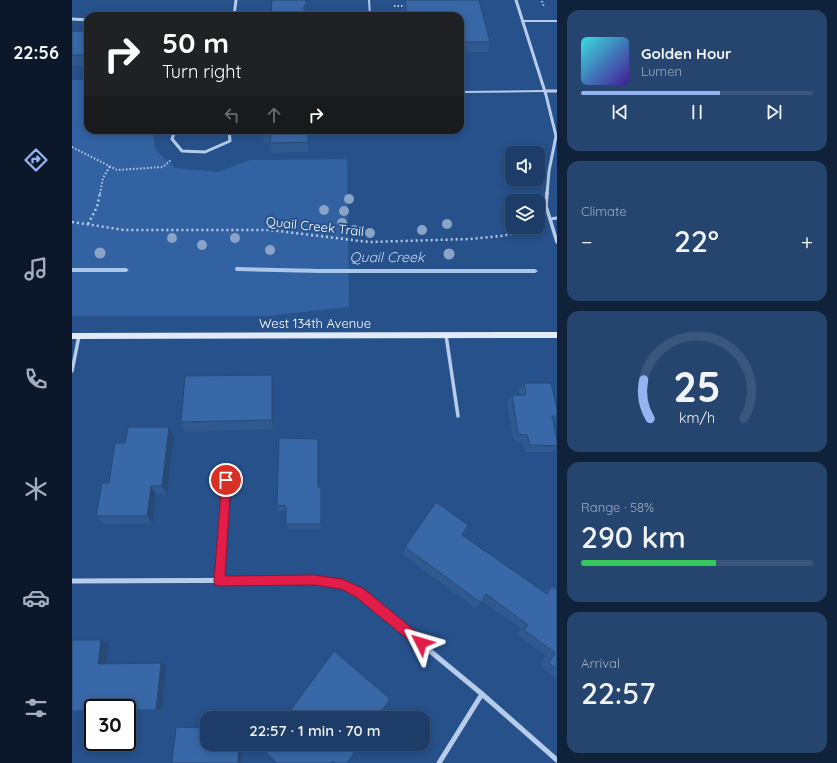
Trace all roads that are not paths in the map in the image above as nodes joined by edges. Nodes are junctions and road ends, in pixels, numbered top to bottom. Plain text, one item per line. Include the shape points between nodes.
1 (236, 0) edge
2 (369, 0) edge
3 (516, 0) edge
4 (234, 12) edge
5 (370, 12) edge
6 (72, 19) edge
7 (84, 20) edge
8 (522, 21) junction
9 (557, 21) edge
10 (545, 91) junction
11 (557, 91) edge
12 (464, 92) edge
13 (174, 134) edge
14 (229, 134) edge
15 (557, 218) edge
16 (550, 219) junction
17 (557, 242) edge
18 (446, 335) junction
19 (557, 335) edge
20 (76, 336) edge
21 (72, 371) edge
22 (458, 416) dead end
23 (226, 480) dead end
24 (72, 581) edge
25 (219, 581) junction
26 (482, 694) junction
27 (557, 760) edge
28 (439, 763) edge

1 - 4 street
2 - 5 lane
3 - 8 street
6 - 7 street
8 - 9 lane
8 - 10 street
10 - 11 street
10 - 12 lane
10 - 16 street via 556,136 548,178 546,206
13 - 14 street via 172,139 182,151 206,152 230,141
15 - 16 lane
16 - 17 street
18 - 19 street, West 134th Avenue
18 - 20 street, West 134th Avenue
18 - 22 street
20 - 21 street
23 - 25 street
24 - 25 street
25 - 26 street via 314,580 342,584 360,593
26 - 27 street
26 - 28 street

